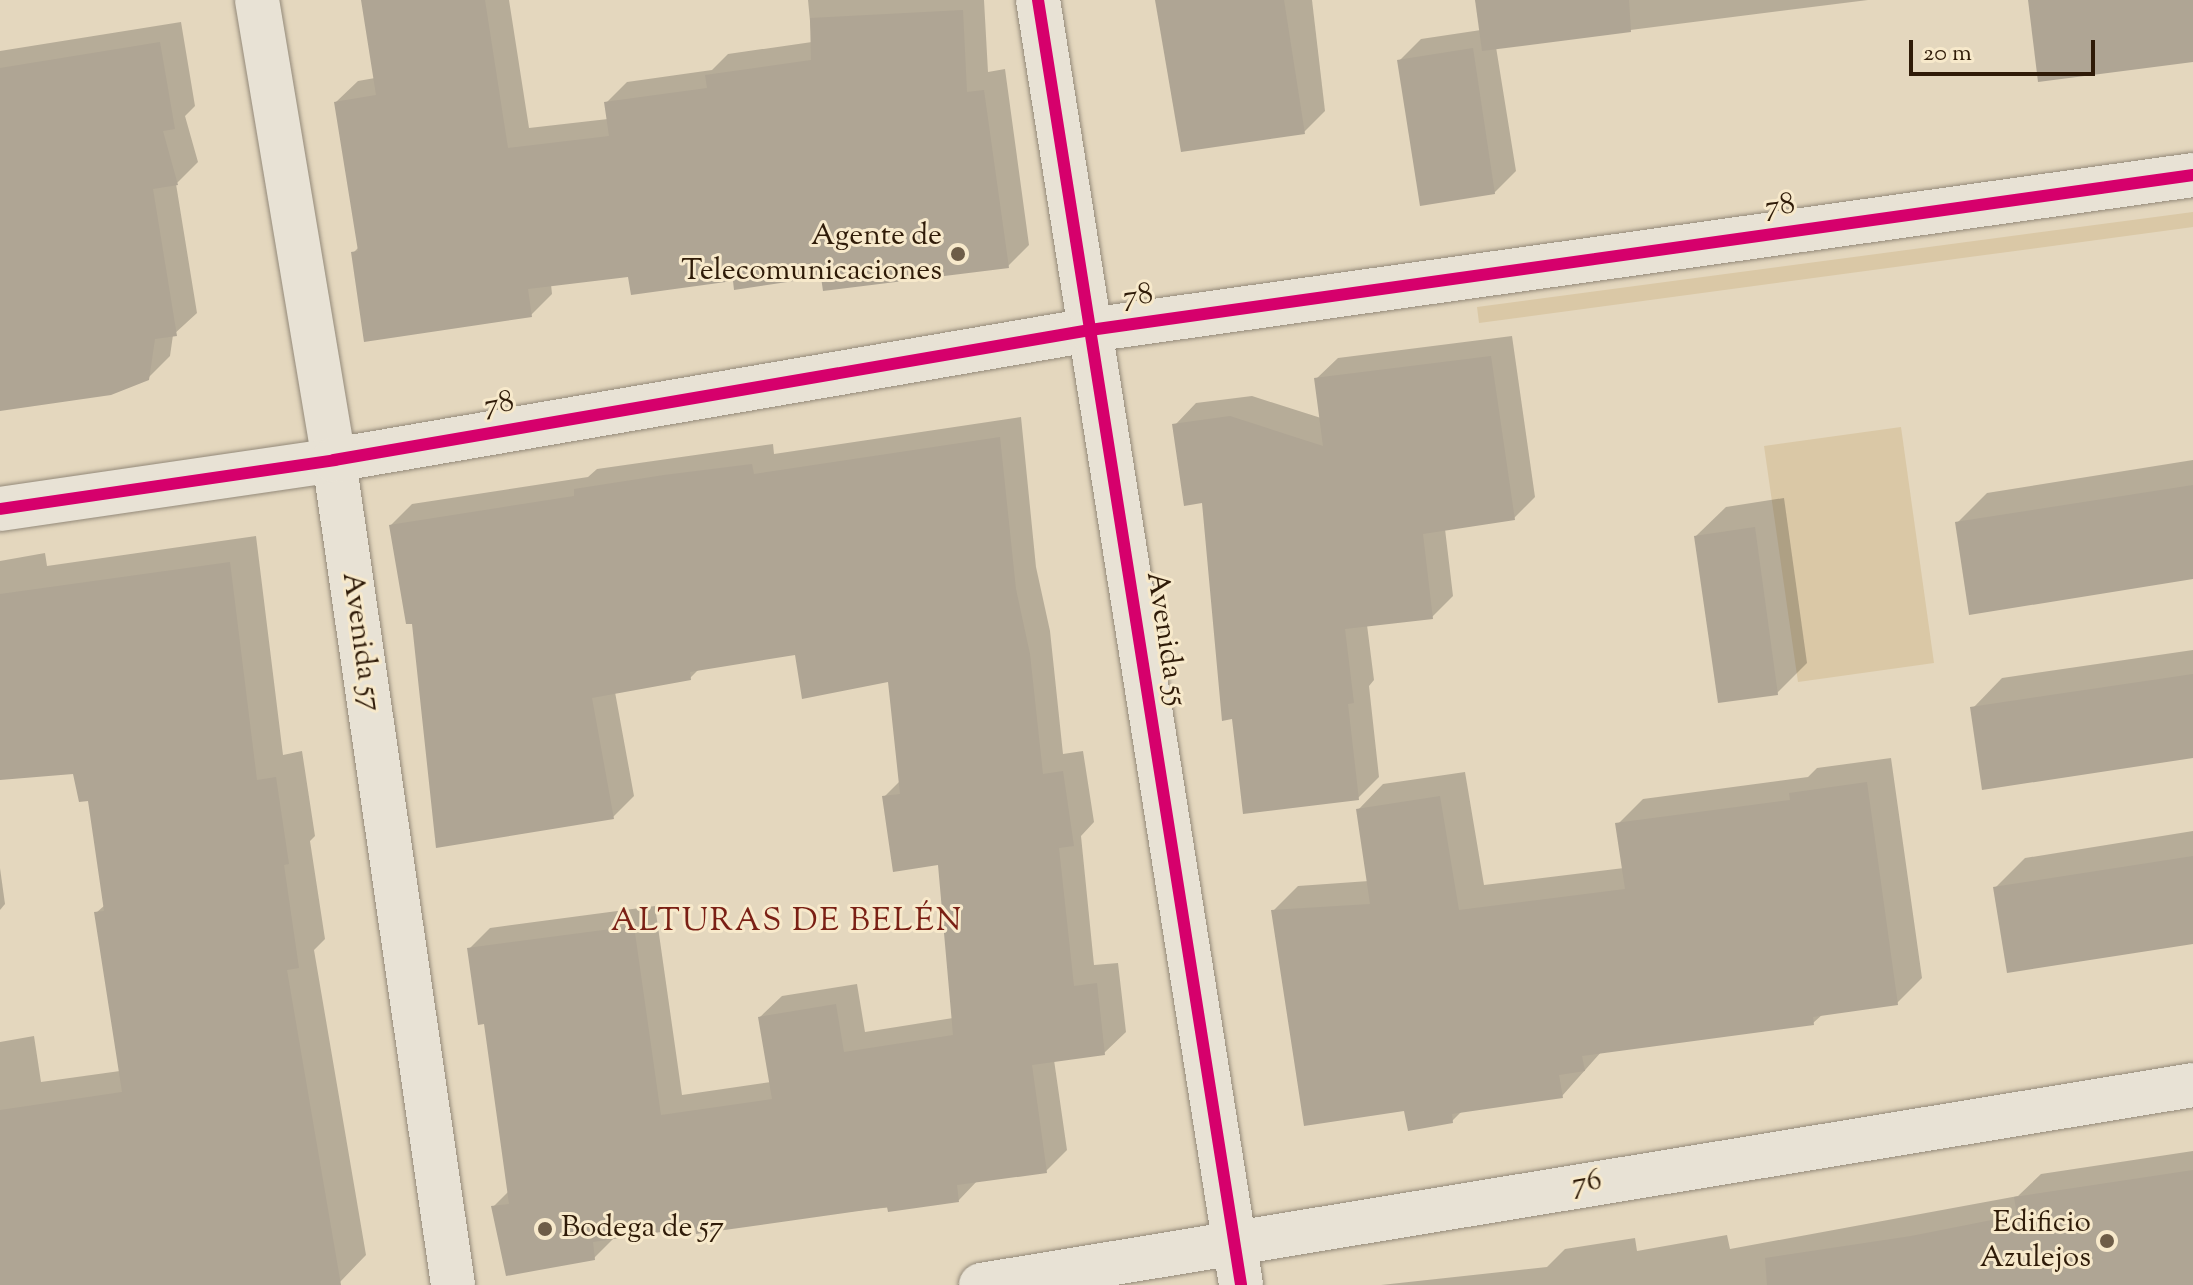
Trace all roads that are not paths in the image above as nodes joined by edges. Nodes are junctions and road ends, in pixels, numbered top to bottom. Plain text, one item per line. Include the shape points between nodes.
1 (257, 0) edge
2 (1038, 0) edge
3 (2193, 175) edge
4 (1090, 330) junction
5 (334, 460) junction
6 (0, 509) edge
7 (2193, 1085) edge
8 (1238, 1265) edge
9 (453, 1285) edge
10 (981, 1285) edge

1 - 5 street, Avenida 57
2 - 4 street, Avenida 55
3 - 4 street, 78
4 - 5 street, 78
4 - 8 street, Avenida 55
5 - 6 street, 78
5 - 9 street, Avenida 57
7 - 8 street, 76
8 - 10 street, 76

